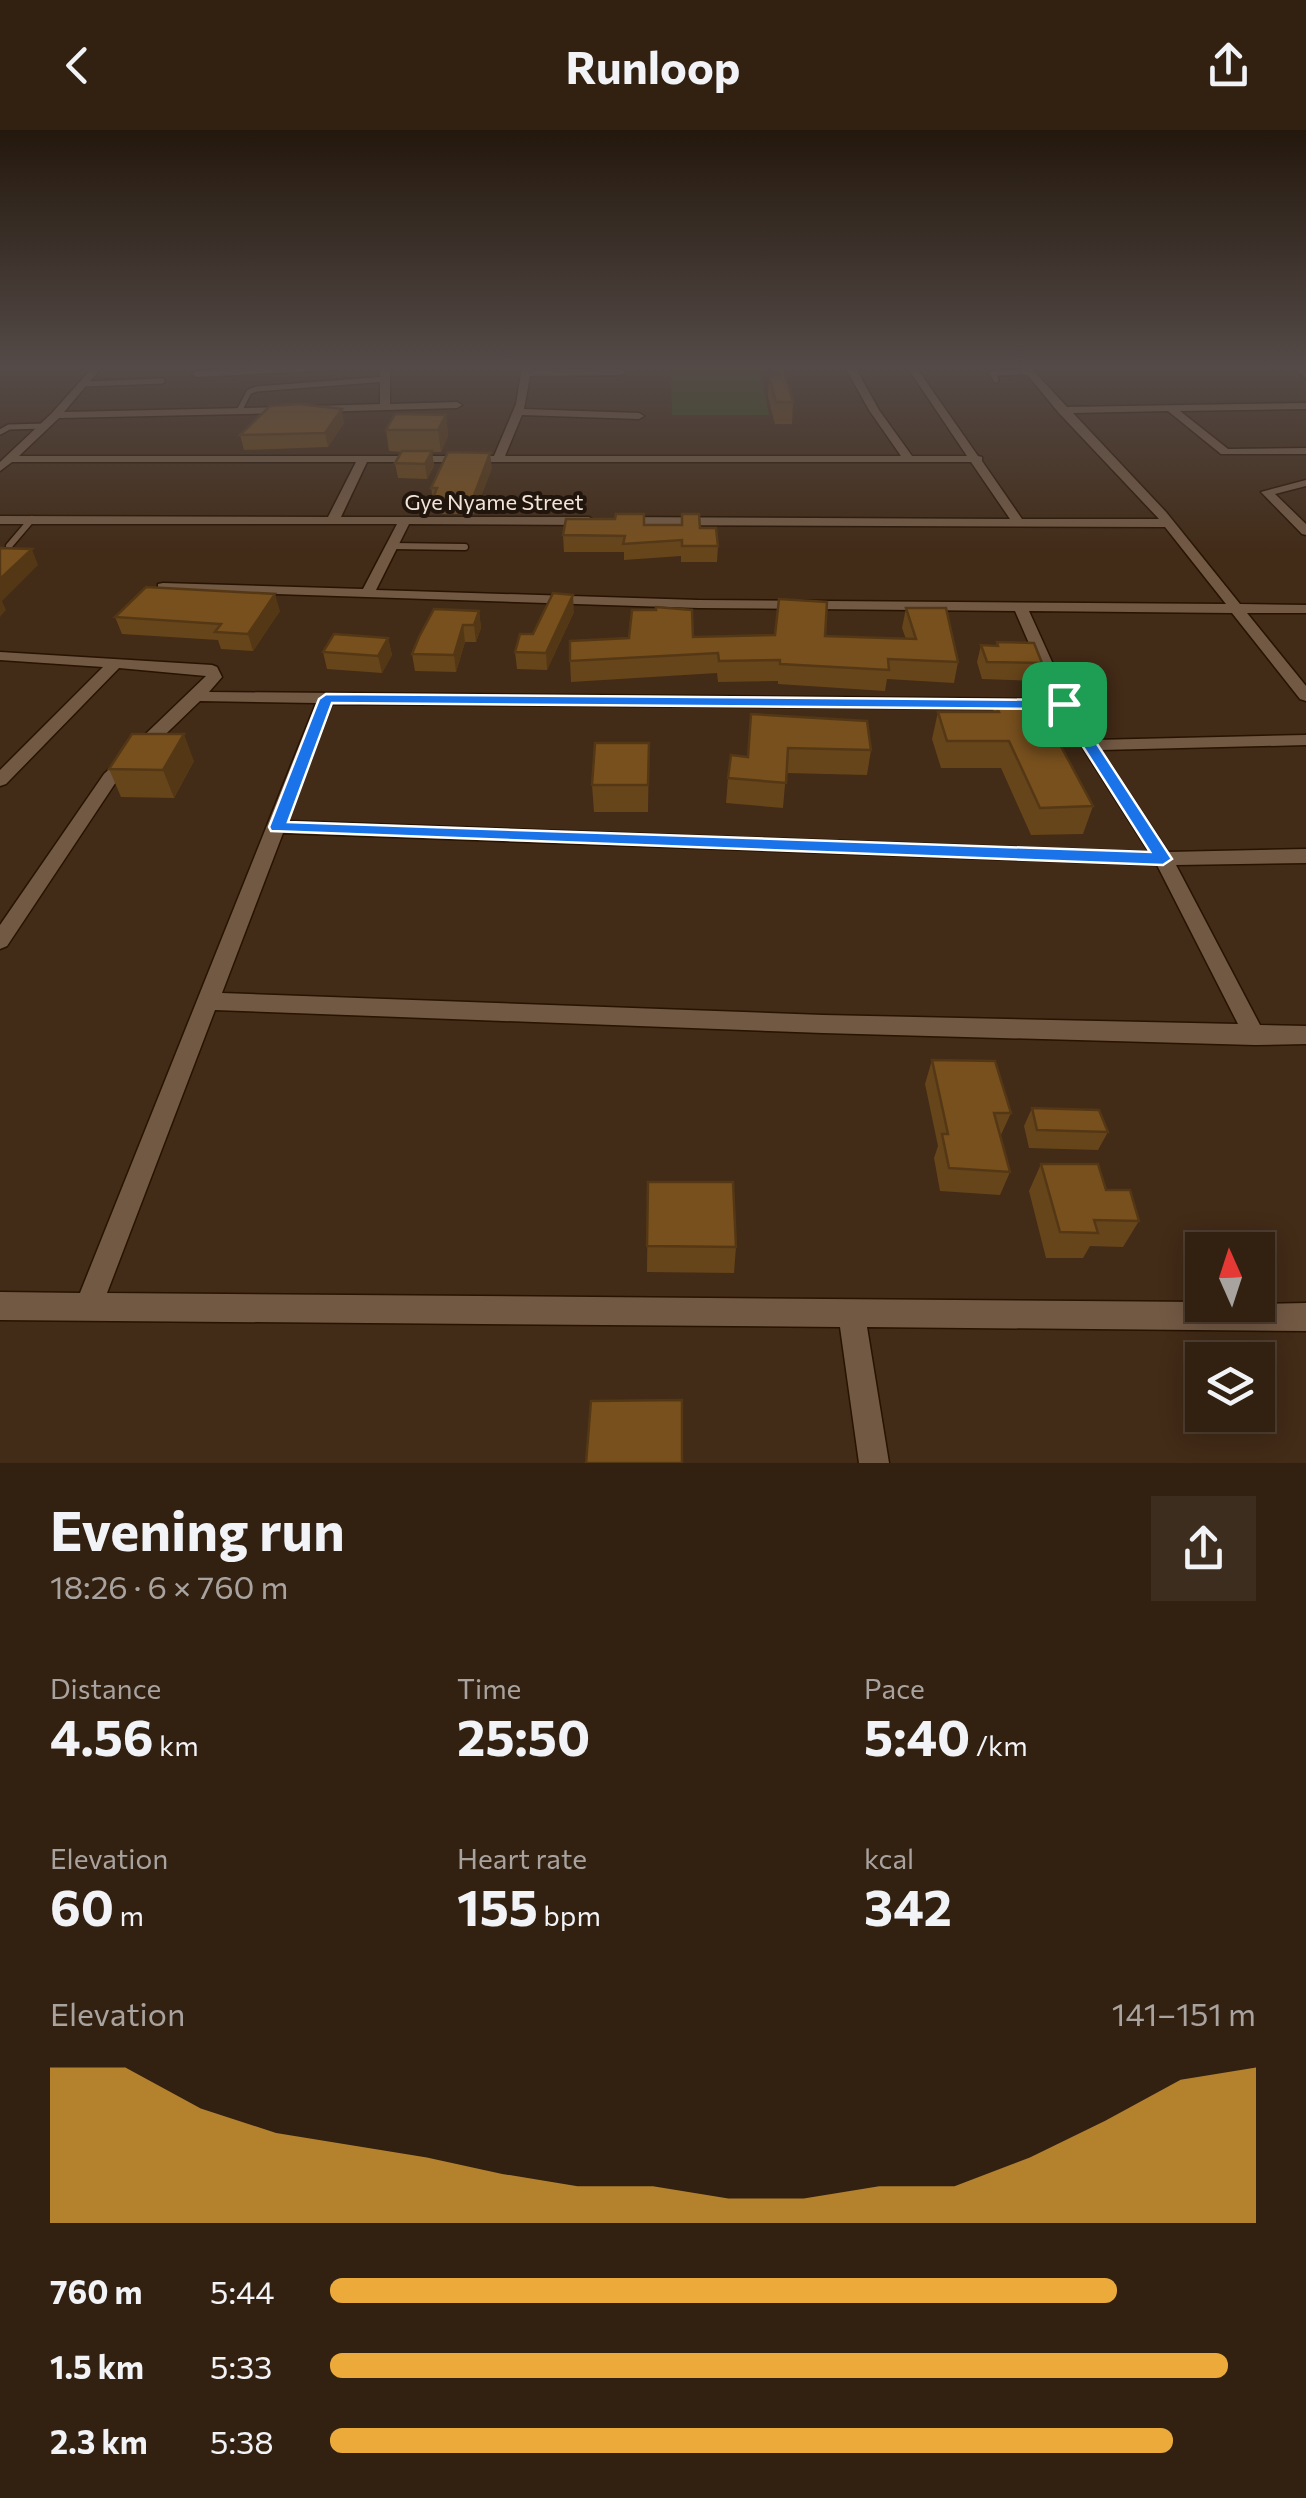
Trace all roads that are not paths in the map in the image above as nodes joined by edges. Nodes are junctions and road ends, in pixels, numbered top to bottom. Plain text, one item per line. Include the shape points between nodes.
1 (42, 429) edge
2 (511, 429) edge
3 (888, 429) edge
4 (956, 429) edge
5 (1080, 429) edge
6 (1197, 429) edge
7 (1306, 451) edge
8 (1292, 452) junction
9 (909, 459) junction
10 (363, 460) junction
11 (498, 460) junction
12 (978, 460) junction
13 (5, 464) edge
14 (1306, 464) edge
15 (1306, 483) edge
16 (32, 519) junction
17 (0, 520) edge
18 (332, 522) junction
19 (404, 522) junction
20 (1019, 522) junction
21 (1168, 522) junction
22 (1306, 531) edge
23 (10, 546) edge
24 (392, 546) junction
25 (465, 547) dead end
26 (163, 588) edge
27 (367, 594) junction
28 (1021, 608) junction
29 (1235, 609) junction
30 (1306, 610) edge
31 (0, 656) edge
32 (113, 666) junction
33 (196, 696) junction
34 (1306, 696) edge
35 (326, 699) junction
36 (1064, 704) junction
37 (1306, 740) edge
38 (1090, 745) junction
39 (0, 779) edge
40 (277, 827) junction
41 (1306, 856) edge
42 (1163, 859) junction
43 (0, 941) edge
44 (208, 1001) junction
45 (1306, 1034) edge
46 (1256, 1036) junction
47 (89, 1305) junction
48 (0, 1306) edge
49 (851, 1311) junction
50 (1306, 1317) edge
51 (874, 1463) edge

1 - 13 street
2 - 11 street
3 - 9 street
4 - 12 street
5 - 21 street
6 - 8 street via 1225,452
7 - 8 street
8 - 14 street
9 - 11 street
9 - 12 street
10 - 11 street
10 - 13 street
10 - 18 street
12 - 20 street
15 - 22 street via 1267,492
16 - 17 street, Gye Nyame Street
16 - 18 street, Gye Nyame Street
16 - 23 lane
18 - 19 street, Gye Nyame Street
19 - 20 street, Gye Nyame Street
19 - 24 street
20 - 21 street, Gye Nyame Street
21 - 29 street
24 - 25 lane
24 - 27 street
26 - 27 street
27 - 28 street
28 - 29 street
28 - 36 street
29 - 30 street
29 - 34 street
31 - 32 street
32 - 33 street via 212,670 214,677
32 - 39 street
33 - 35 street
33 - 43 street via 110,778
35 - 36 street
35 - 40 street
36 - 38 street
37 - 38 street
38 - 42 street
40 - 42 street
40 - 44 street
41 - 42 street
42 - 46 street
44 - 46 street
44 - 47 street
45 - 46 street
47 - 48 street
47 - 49 street
49 - 50 street
49 - 51 street

